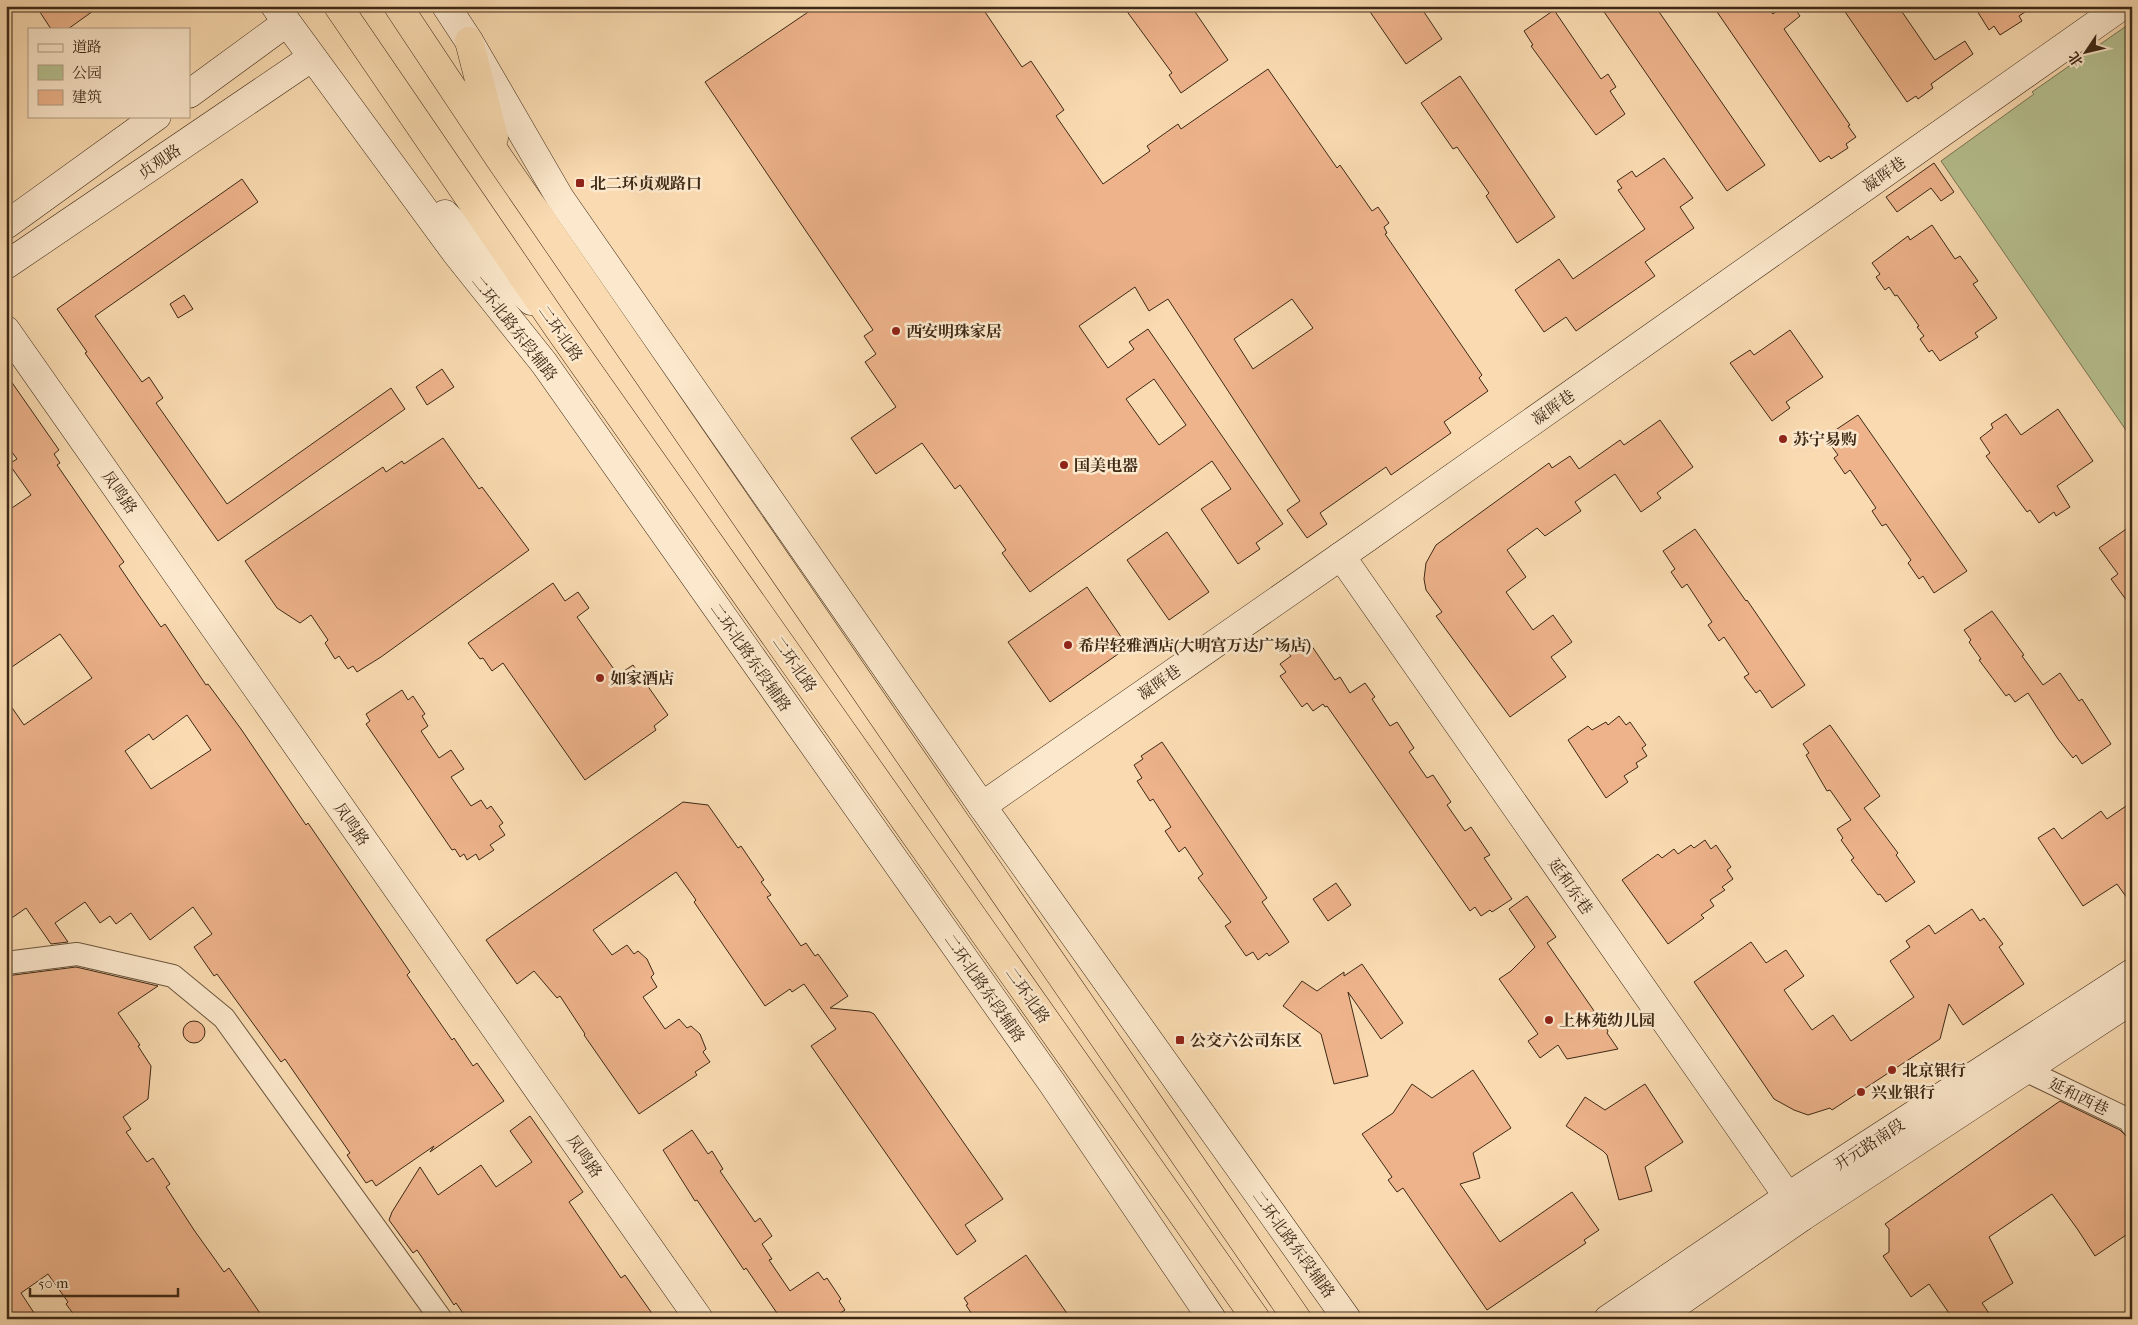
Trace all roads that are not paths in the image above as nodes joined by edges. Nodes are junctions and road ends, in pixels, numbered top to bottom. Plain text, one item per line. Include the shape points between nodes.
1 (338, 6) edge
2 (398, 6) edge
3 (446, 6) edge
4 (2122, 6) edge
5 (280, 15) edge
6 (469, 41) junction
7 (311, 58) junction
8 (190, 93) edge
9 (154, 118) edge
10 (380, 149) junction
11 (499, 158) junction
12 (6, 225) edge
13 (6, 265) edge
14 (558, 328) junction
15 (6, 330) edge
16 (1341, 556) junction
17 (982, 806) junction
18 (6, 963) edge
19 (2132, 973) edge
20 (2132, 1000) edge
21 (2025, 1070) junction
22 (2132, 1124) edge
23 (1795, 1207) junction
24 (441, 1319) edge
25 (699, 1319) edge
26 (1212, 1319) edge
27 (1256, 1319) edge
28 (1297, 1319) edge
29 (1348, 1319) edge
30 (1608, 1319) edge
31 (1655, 1319) edge

1 - 14 highway, 二环北路
2 - 11 highway
3 - 6 street, 二环北路东段辅路
4 - 16 street, 凝晖巷
5 - 7 street, 二环北路东段辅路
5 - 8 street
6 - 11 highway
6 - 17 street, 二环北路东段辅路 via 560,198
7 - 10 street, 二环北路东段辅路
7 - 13 street, 贞观路
9 - 12 street
10 - 14 street
10 - 26 street, 二环北路东段辅路 via 466,265 544,362 1046,1075
11 - 28 highway
14 - 27 highway, 二环北路
15 - 25 street, 凤鸣路
16 - 17 street, 凝晖巷
16 - 23 street, 延和东巷
17 - 29 street, 二环北路东段辅路
18 - 24 street via 77,954 173,976 224,1018
19 - 23 street, 开元路南段
20 - 21 street, 开元路南段
21 - 22 street, 延和西巷
21 - 23 street, 开元路南段
23 - 30 street, 开元路南段
23 - 31 street, 开元路南段

